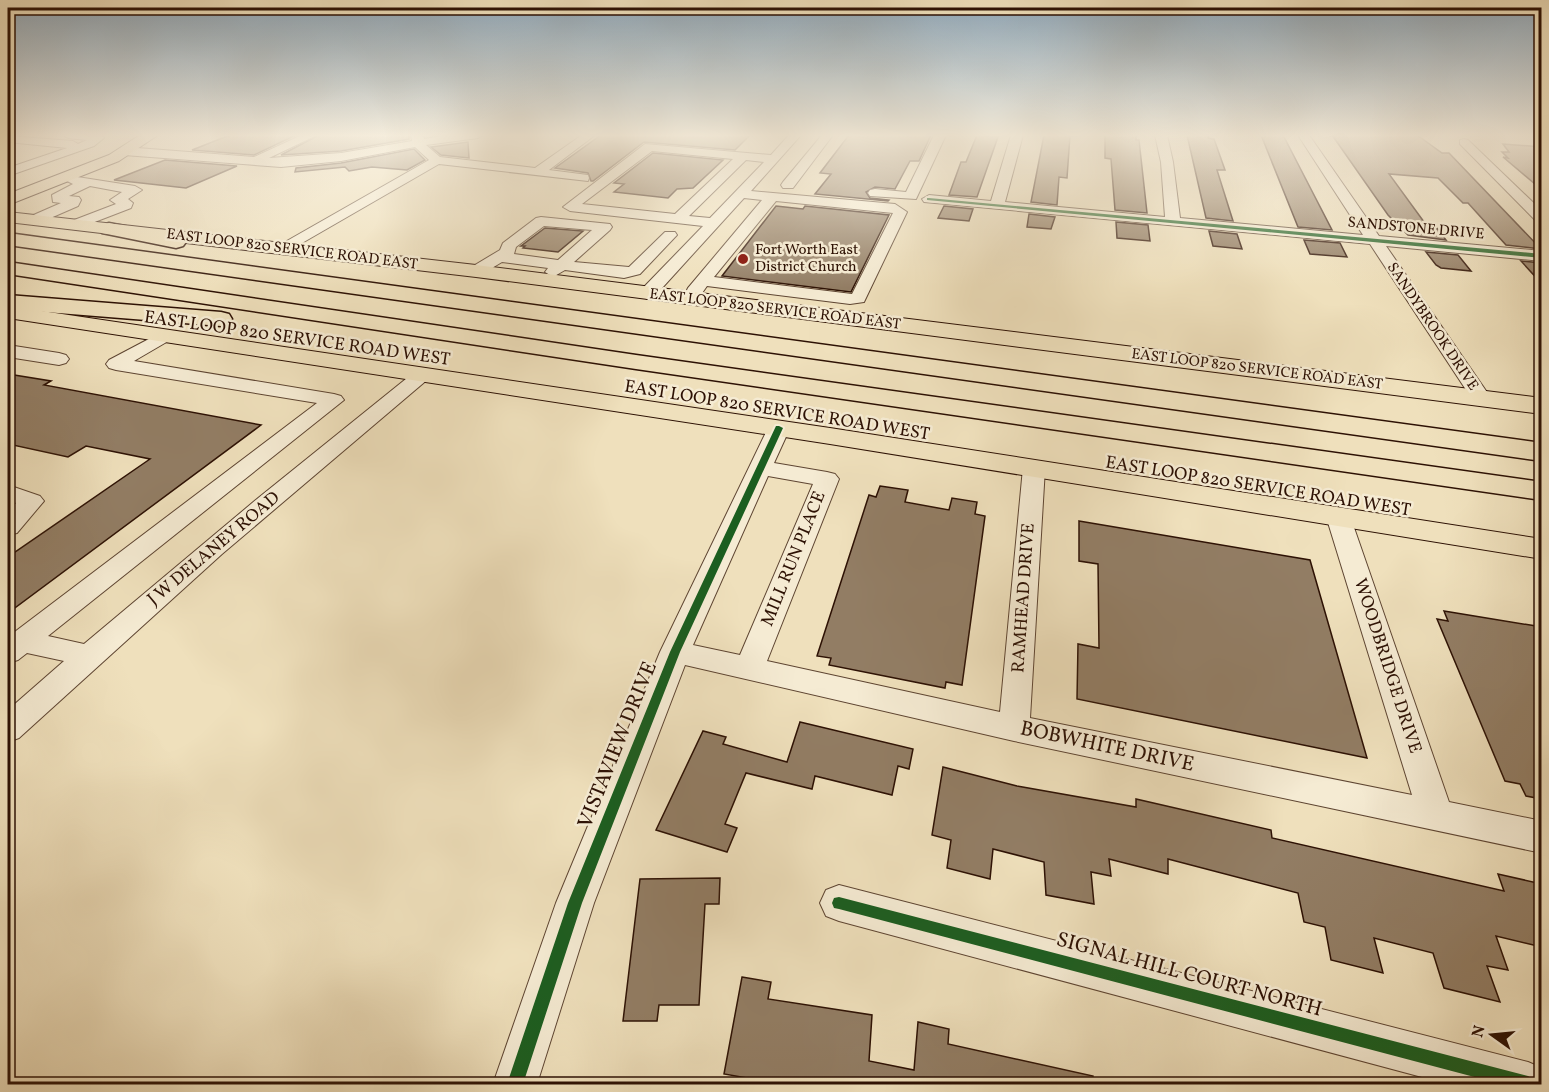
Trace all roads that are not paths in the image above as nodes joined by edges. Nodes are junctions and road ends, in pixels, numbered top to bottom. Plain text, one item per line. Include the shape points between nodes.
1 (45, 186) edge
2 (79, 186) edge
3 (111, 186) edge
4 (395, 186) edge
5 (597, 186) edge
6 (712, 186) edge
7 (748, 186) edge
8 (799, 186) edge
9 (916, 186) edge
10 (1002, 186) edge
11 (1169, 186) edge
12 (1337, 186) edge
13 (1509, 186) edge
14 (741, 194) junction
15 (772, 197) junction
16 (929, 199) dead end
17 (8, 200) edge
18 (997, 205) junction
19 (8, 217) edge
20 (678, 219) junction
21 (1542, 219) edge
22 (34, 220) junction
23 (1173, 222) junction
24 (713, 223) junction
25 (74, 225) junction
26 (108, 229) junction
27 (648, 232) dead end
28 (670, 235) junction
29 (699, 238) junction
30 (8, 239) edge
31 (1374, 240) junction
32 (283, 249) junction
33 (1542, 256) edge
34 (500, 257) junction
35 (561, 265) junction
36 (8, 268) edge
37 (476, 271) junction
38 (543, 280) junction
39 (703, 281) junction
40 (647, 294) junction
41 (858, 298) junction
42 (688, 299) junction
43 (8, 302) edge
44 (8, 312) edge
45 (849, 319) junction
46 (164, 336) junction
47 (8, 351) edge
48 (59, 359) dead end
49 (636, 362) junction
50 (424, 374) junction
51 (1021, 380) junction
52 (1481, 398) junction
53 (1542, 406) edge
54 (779, 428) junction
55 (1542, 452) edge
56 (1287, 456) junction
57 (760, 468) junction
58 (1034, 468) junction
59 (225, 483) junction
60 (1542, 491) edge
61 (8, 492) edge
62 (278, 494) junction
63 (1542, 501) edge
64 (1338, 516) junction
65 (8, 527) edge
66 (1542, 549) edge
67 (15, 646) edge
68 (675, 652) junction
69 (88, 656) junction
70 (750, 668) junction
71 (1014, 728) junction
72 (8, 729) edge
73 (1436, 816) junction
74 (1542, 837) edge
75 (839, 903) dead end
76 (515, 1084) edge
77 (1528, 1084) edge

1 - 17 main road
2 - 22 street via 59,195 58,199 74,203
3 - 25 street via 135,190 117,200 126,205
4 - 32 street
5 - 20 street via 570,207
6 - 20 street
7 - 14 street
8 - 9 street via 911,196
10 - 18 street
11 - 23 street
12 - 31 street, SANDYBROOK DRIVE
13 - 21 street
14 - 15 street
14 - 24 street
15 - 39 street
15 - 41 street via 895,208 900,212
16 - 18 street, SANDSTONE DRIVE
18 - 23 street, SANDSTONE DRIVE
19 - 22 main road, EAST LOOP 820 SERVICE ROAD EAST
20 - 24 street
22 - 25 main road, EAST LOOP 820 SERVICE ROAD EAST
23 - 31 street, SANDSTONE DRIVE
24 - 29 street
25 - 26 main road, EAST LOOP 820 SERVICE ROAD EAST
26 - 32 main road, EAST LOOP 820 SERVICE ROAD EAST
26 - 51 highway via 601,313 964,364
27 - 28 street
28 - 29 street
28 - 35 street via 633,271
29 - 40 street
30 - 51 highway
31 - 33 street, SANDSTONE DRIVE
31 - 52 street, SANDYBROOK DRIVE
32 - 37 main road, EAST LOOP 820 SERVICE ROAD EAST
34 - 35 street
34 - 35 street via 541,221 611,228
34 - 37 street
35 - 38 street
36 - 49 highway
37 - 38 main road, EAST LOOP 820 SERVICE ROAD EAST
38 - 40 main road, EAST LOOP 820 SERVICE ROAD EAST
39 - 41 street
39 - 42 street
40 - 42 main road, EAST LOOP 820 SERVICE ROAD EAST
41 - 45 street
42 - 45 main road, EAST LOOP 820 SERVICE ROAD EAST
43 - 49 highway via 271,323
44 - 46 main road, EAST LOOP 820 SERVICE ROAD WEST
45 - 52 main road, EAST LOOP 820 SERVICE ROAD EAST
46 - 50 main road, EAST LOOP 820 SERVICE ROAD WEST
46 - 59 street via 116,364 334,400
47 - 48 street
49 - 56 highway
50 - 54 main road, EAST LOOP 820 SERVICE ROAD WEST
50 - 62 street, J W DELANEY ROAD
51 - 55 highway
52 - 53 main road, EAST LOOP 820 SERVICE ROAD EAST
54 - 57 street, VISTAVIEW DRIVE
54 - 58 main road, EAST LOOP 820 SERVICE ROAD WEST
56 - 60 highway
56 - 63 highway
57 - 68 street, VISTAVIEW DRIVE
57 - 70 street, MILL RUN PLACE via 826,479
58 - 64 main road, EAST LOOP 820 SERVICE ROAD WEST
58 - 71 street, RAMHEAD DRIVE
59 - 62 street
59 - 67 street
61 - 65 street via 32,501
62 - 69 street, J W DELANEY ROAD
64 - 66 main road, EAST LOOP 820 SERVICE ROAD WEST
64 - 73 street, WOODBRIDGE DRIVE
67 - 69 street
68 - 70 street, BOBWHITE DRIVE
68 - 76 street, VISTAVIEW DRIVE via 575,903
69 - 72 street, J W DELANEY ROAD
70 - 71 street, BOBWHITE DRIVE
71 - 73 street, BOBWHITE DRIVE
73 - 74 street, BOBWHITE DRIVE
75 - 77 street, SIGNAL HILL COURT NORTH

